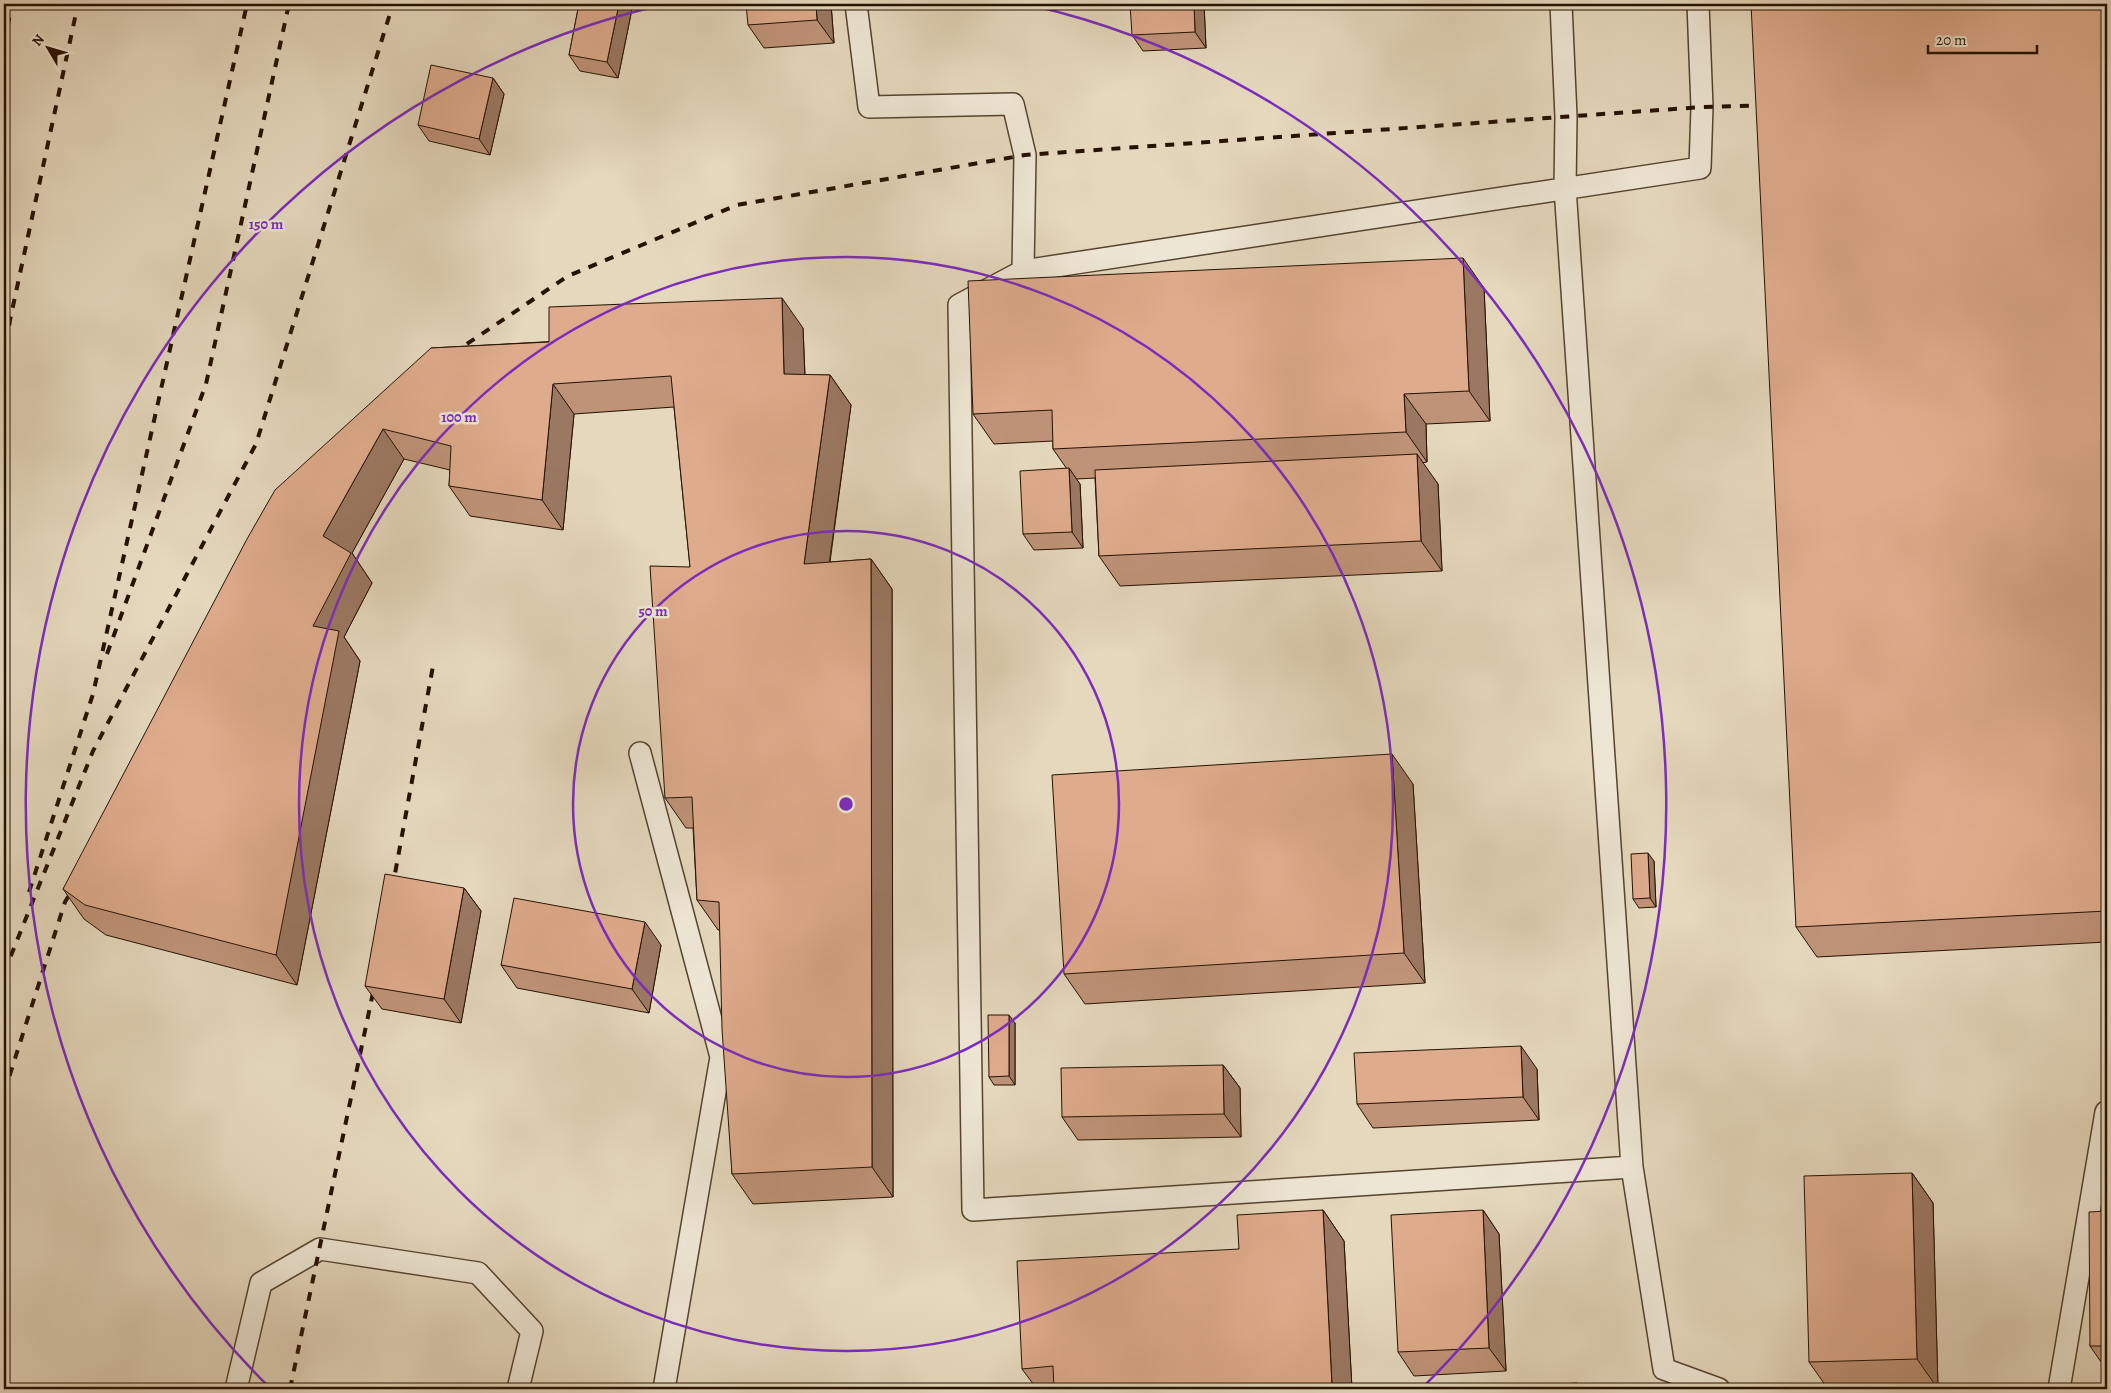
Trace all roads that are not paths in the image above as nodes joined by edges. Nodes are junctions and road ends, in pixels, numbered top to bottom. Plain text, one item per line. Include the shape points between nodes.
1 (856, 4) edge
2 (1561, 4) edge
3 (1698, 4) edge
4 (1565, 188) junction
5 (1023, 271) junction
6 (640, 753) dead end
7 (2106, 1112) dead end
8 (1632, 1167) junction
9 (236, 1389) edge
10 (518, 1389) edge
11 (664, 1389) edge
12 (1719, 1389) edge
13 (2059, 1389) edge

1 - 5 lane via 870,107 1013,104 1025,155
2 - 4 lane via 1566,117
3 - 4 lane via 1702,107 1700,168
4 - 5 lane
4 - 8 lane
5 - 8 lane via 959,305 973,1210
6 - 11 lane via 721,1056
7 - 13 lane
8 - 12 lane via 1664,1369
9 - 10 lane via 261,1283 320,1250 478,1273 532,1332

